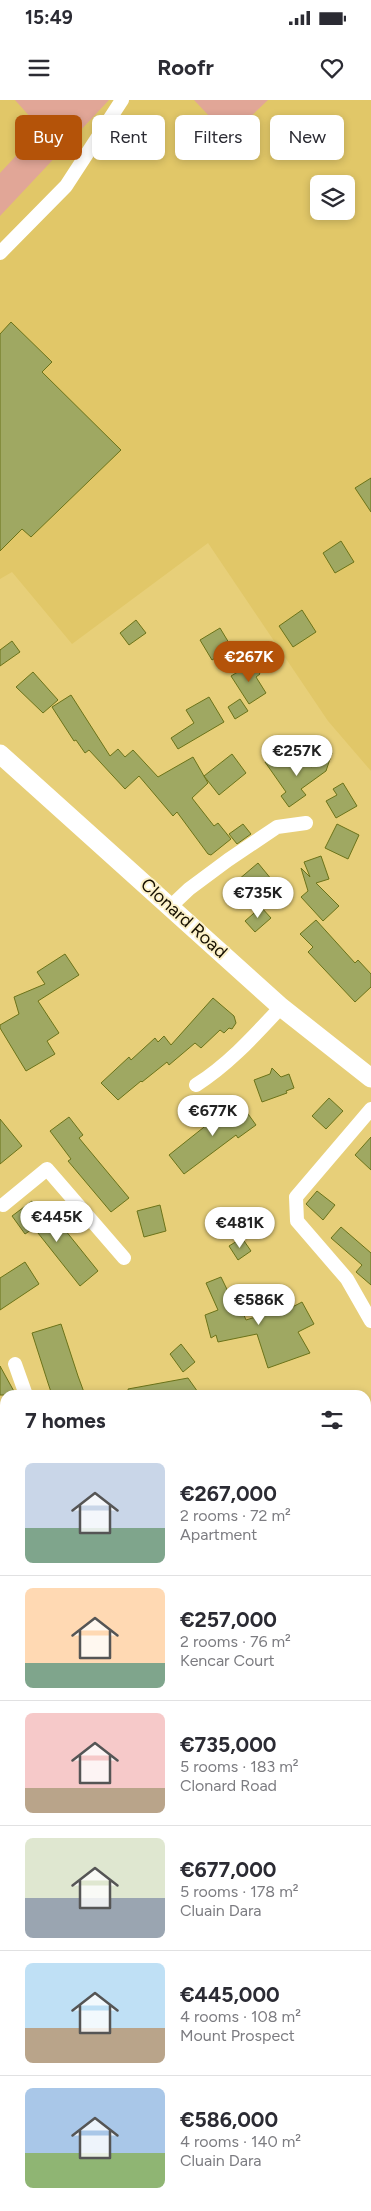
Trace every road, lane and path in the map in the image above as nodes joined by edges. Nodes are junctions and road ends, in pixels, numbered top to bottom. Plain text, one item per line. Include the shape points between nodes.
1 (122, 100) edge
2 (0, 253) edge
3 (0, 754) edge
4 (306, 823) dead end
5 (171, 906) junction
6 (281, 1007) junction
7 (371, 1078) edge
8 (196, 1085) dead end
9 (371, 1109) edge
10 (1, 1205) edge
11 (124, 1258) dead end
12 (371, 1321) edge
13 (15, 1364) dead end
14 (24, 1390) edge

1 - 2 street via 66,186
3 - 5 street, Clonard Road
4 - 5 street via 278,827 228,860
5 - 6 street, Clonard Road
6 - 7 street, Clonard Road
6 - 8 street via 242,1050
9 - 12 street via 296,1197 297,1221 347,1279
10 - 11 street via 47,1169
13 - 14 street

